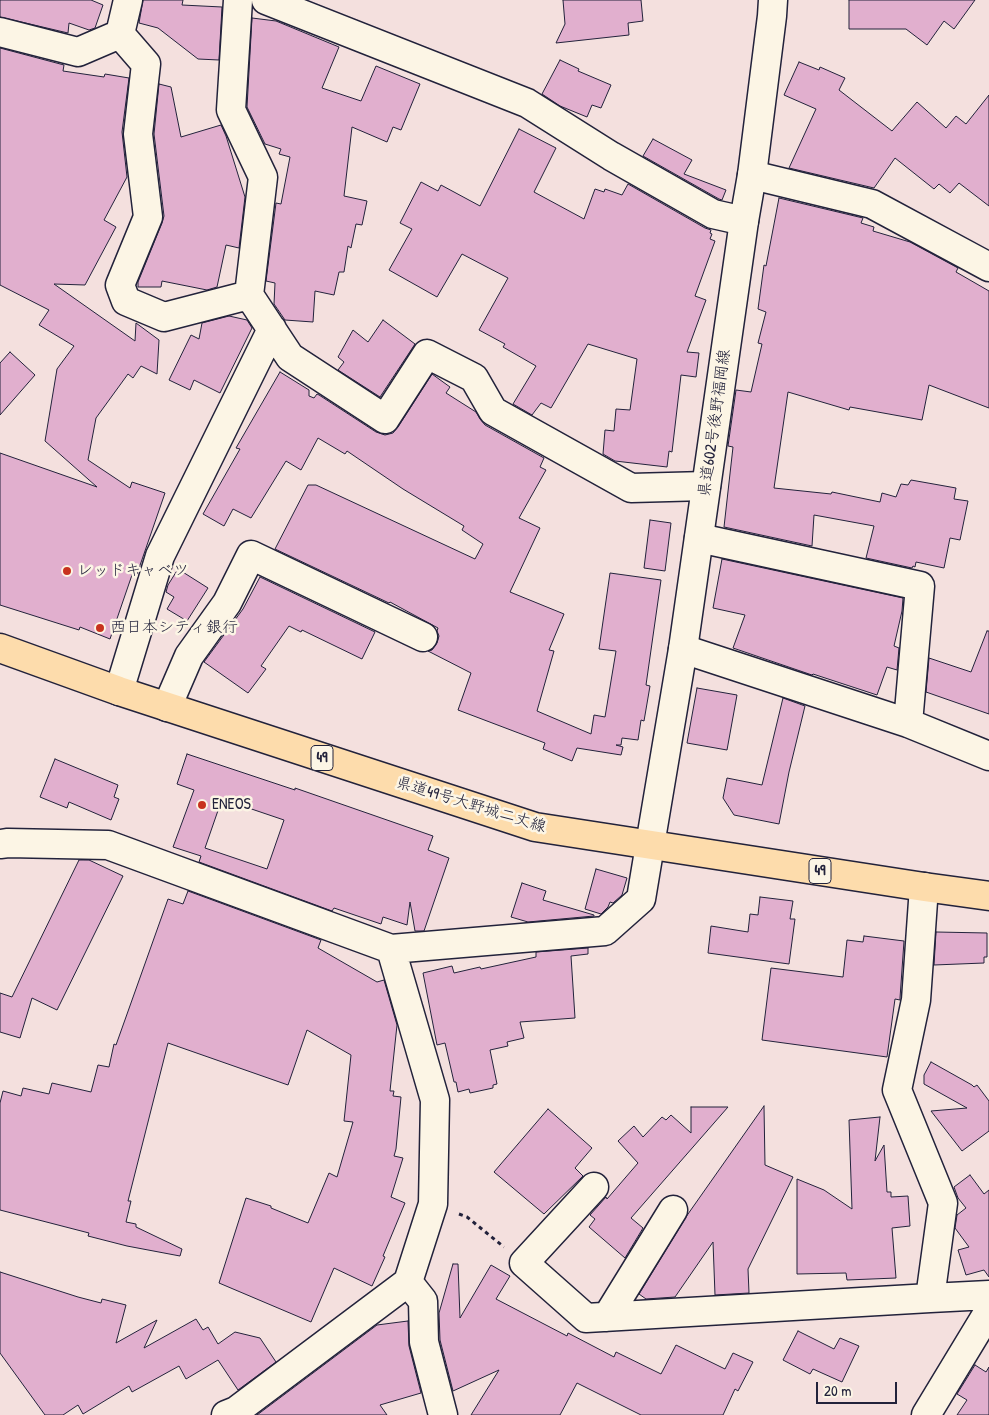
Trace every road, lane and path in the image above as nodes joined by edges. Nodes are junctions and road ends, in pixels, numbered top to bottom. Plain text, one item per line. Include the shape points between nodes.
1 (128, 0) edge
2 (238, 0) edge
3 (266, 0) edge
4 (772, 0) edge
5 (0, 32) edge
6 (120, 34) junction
7 (752, 175) junction
8 (744, 222) junction
9 (989, 267) edge
10 (249, 295) junction
11 (272, 329) junction
12 (706, 486) junction
13 (699, 538) junction
14 (423, 637) dead end
15 (0, 648) edge
16 (683, 649) junction
17 (118, 691) junction
18 (167, 707) junction
19 (908, 723) junction
20 (989, 756) edge
21 (0, 844) edge
22 (650, 845) junction
23 (924, 887) junction
24 (989, 896) edge
25 (391, 949) junction
26 (594, 1187) dead end
27 (433, 1204) junction
28 (673, 1210) dead end
29 (524, 1263) junction
30 (408, 1282) junction
31 (989, 1296) edge
32 (930, 1298) junction
33 (989, 1311) edge
34 (607, 1317) junction
35 (226, 1415) edge
36 (444, 1415) edge
37 (926, 1415) edge

1 - 6 street
2 - 10 street via 231,110 264,177
3 - 8 street via 527,103 713,214
4 - 7 street, 県道602号後野福岡線
5 - 6 street via 78,52
6 - 10 street via 146,64 138,134 148,217 120,285 126,301 164,317
7 - 8 street, 県道602号後野福岡線
7 - 9 street via 872,204
8 - 12 street, 県道602号後野福岡線
10 - 11 street
11 - 12 street via 290,357 385,420 427,354 474,378 493,411 631,488
11 - 17 street via 160,556
12 - 13 street, 県道602号後野福岡線
13 - 16 street, 県道602号後野福岡線
13 - 19 street via 920,586
14 - 18 street via 251,555 227,603 189,656
15 - 17 main road, 県道49号大野城二丈線 / 49
16 - 19 street
16 - 22 street, 県道602号後野福岡線
17 - 18 main road, 県道49号大野城二丈線 / 49
18 - 22 main road, 県道49号大野城二丈線 / 49 via 535,827
19 - 20 street
21 - 25 street via 108,845
22 - 23 main road, 県道49号大野城二丈線 / 49
22 - 25 street, 県道602号後野福岡線 via 641,899 605,931
23 - 24 main road, 県道49号大野城二丈線 / 49
23 - 32 street via 916,1000 897,1090 942,1203
25 - 27 street via 435,1100
26 - 29 street
27 - 29 path via 467,1217
27 - 30 street
28 - 34 street
29 - 34 street via 586,1318
30 - 35 street via 236,1411
30 - 36 street via 423,1301 424,1342
31 - 32 street
32 - 34 street
33 - 37 street

